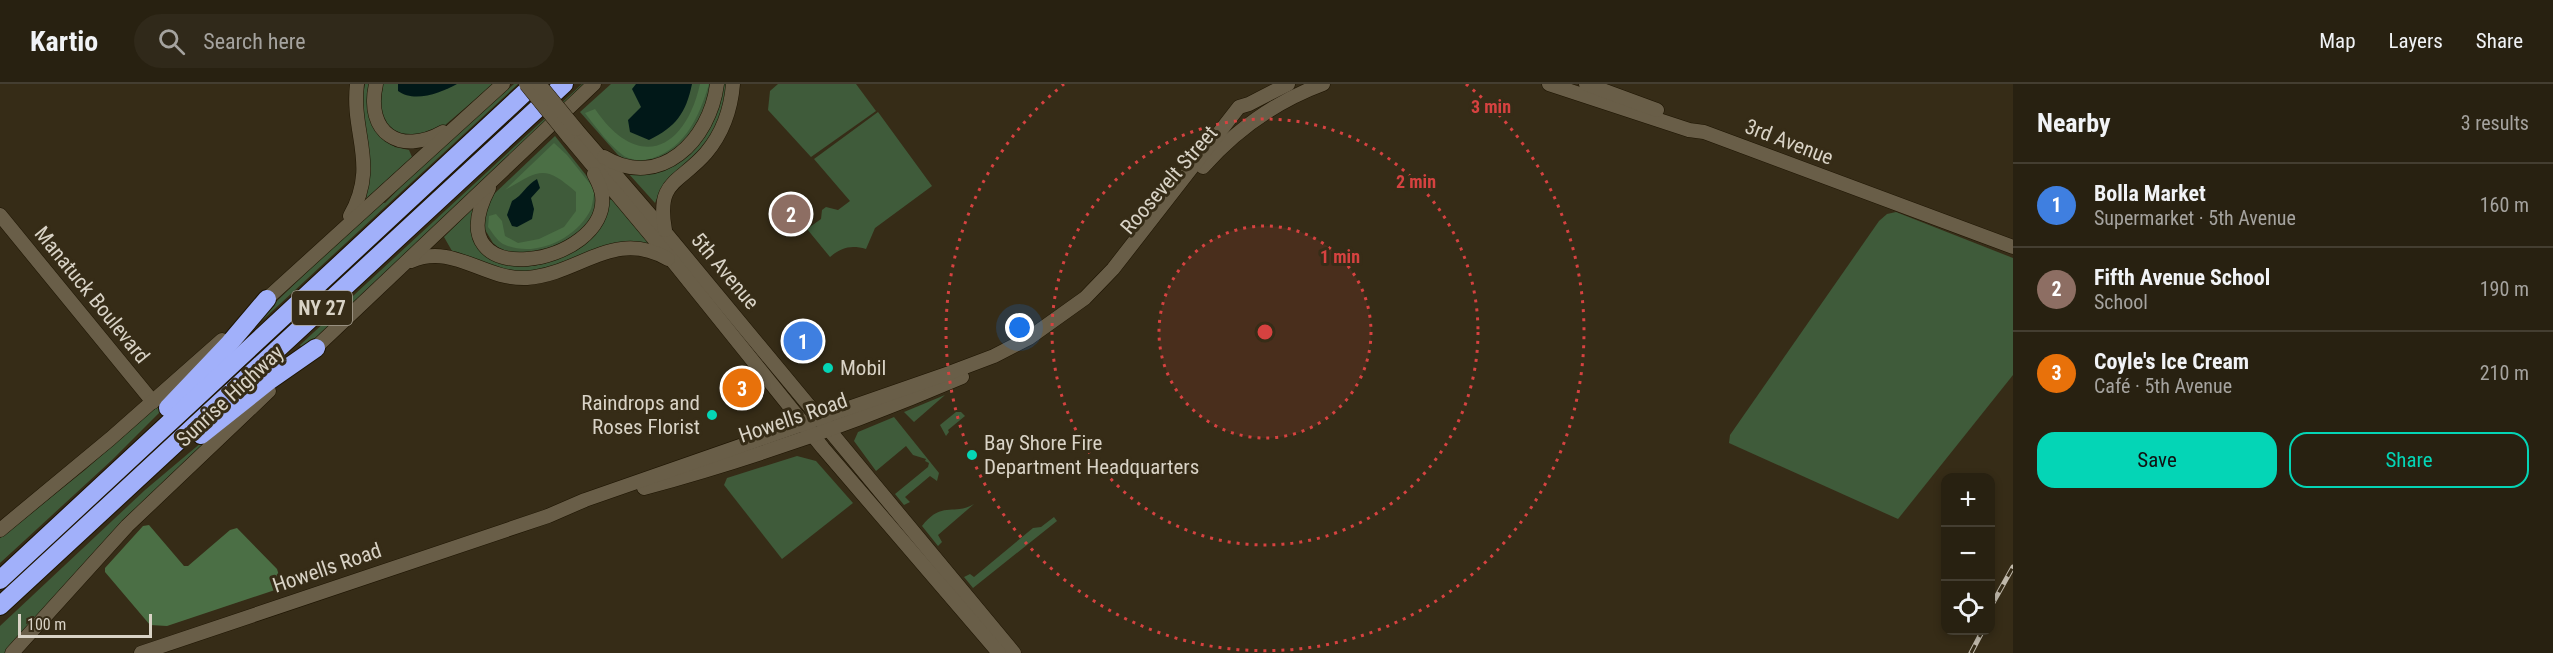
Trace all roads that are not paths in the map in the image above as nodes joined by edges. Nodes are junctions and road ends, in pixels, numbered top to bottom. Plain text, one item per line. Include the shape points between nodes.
1 (357, 84) edge
2 (376, 84) edge
3 (503, 84) edge
4 (525, 84) edge
5 (534, 84) edge
6 (539, 84) edge
7 (564, 84) edge
8 (594, 84) edge
9 (717, 84) edge
10 (734, 84) edge
11 (1288, 84) edge
12 (1323, 84) edge
13 (1549, 84) edge
14 (1586, 84) edge
15 (465, 119) junction
16 (572, 132) junction
17 (1704, 132) junction
18 (590, 153) junction
19 (494, 178) junction
20 (0, 215) edge
21 (345, 226) junction
22 (666, 232) junction
23 (2013, 247) edge
24 (407, 263) junction
25 (675, 264) junction
26 (267, 299) junction
27 (1087, 300) junction
28 (315, 348) junction
29 (153, 402) junction
30 (824, 424) junction
31 (808, 429) junction
32 (93, 493) junction
33 (0, 530) edge
34 (80, 532) junction
35 (0, 580) edge
36 (0, 606) edge
37 (12, 653) edge
38 (141, 653) edge
39 (999, 653) edge
40 (1014, 653) edge

1 - 21 main road via 364,181
2 - 15 main road via 374,103 378,120 384,130 400,141 425,141
3 - 15 main road
4 - 16 main road, 5th Avenue, bridge
5 - 32 highway, Sunrise Highway / NY 27
6 - 16 main road, 5th Avenue, bridge
7 - 34 highway, Sunrise Highway / NY 27
8 - 19 main road, Sunrise Highway
9 - 18 main road via 701,130 684,150 664,164 626,168
10 - 22 main road via 729,109 715,141 666,191 662,207
11 - 27 main road via 1239,107
12 - 27 main road, Roosevelt Street via 1264,114 1220,148 1116,274
13 - 17 main road, 3rd Avenue
14 - 17 main road via 1693,124
15 - 21 main road
16 - 18 main road, 5th Avenue
17 - 23 main road, 3rd Avenue
18 - 19 main road via 602,194 598,216 577,240 538,259 503,258 483,240 478,210
18 - 22 main road, 5th Avenue
18 - 25 main road, 5th Avenue
19 - 24 main road, Sunrise Highway
20 - 29 main road, Manatuck Boulevard
21 - 26 main road
22 - 30 main road, 5th Avenue
24 - 25 main road via 439,255 489,273 528,278 559,271 610,250 635,247
24 - 28 main road, Sunrise Highway
25 - 31 main road, 5th Avenue
26 - 29 main road
26 - 32 highway
27 - 30 main road, Howells Road via 1029,347
28 - 34 highway
28 - 37 main road, Sunrise Highway via 150,502
29 - 33 main road
30 - 31 main road, Howells Road
30 - 40 main road, 5th Avenue
31 - 38 main road, Howells Road via 699,473 561,511
31 - 39 main road, 5th Avenue
32 - 35 highway, Sunrise Highway / NY 27
34 - 36 highway, Sunrise Highway / NY 27

